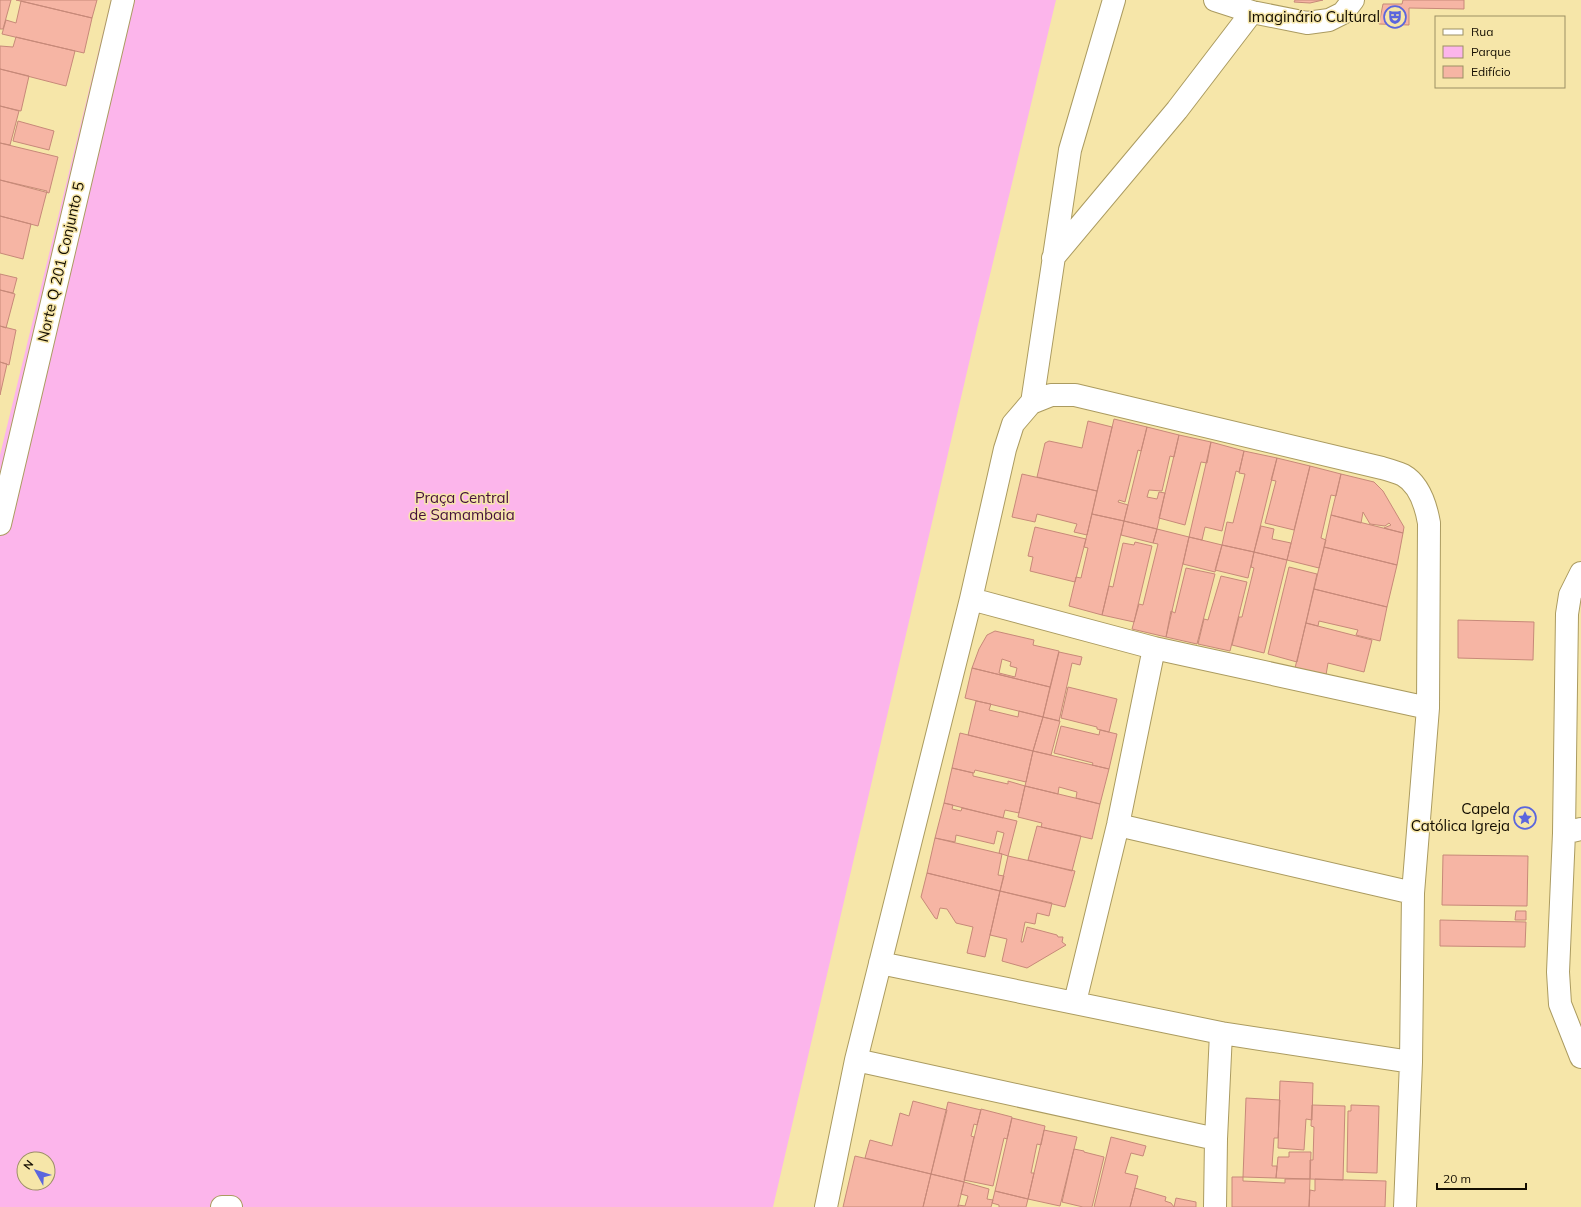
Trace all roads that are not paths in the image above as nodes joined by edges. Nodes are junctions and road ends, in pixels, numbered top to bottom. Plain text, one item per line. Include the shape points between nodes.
1 (123, 0) edge
2 (1114, 0) edge
3 (1215, 0) edge
4 (1353, 0) edge
5 (1252, 12) junction
6 (1053, 258) junction
7 (1032, 403) junction
8 (0, 524) edge
9 (1581, 573) edge
10 (971, 599) junction
11 (1154, 648) junction
12 (1428, 708) junction
13 (1118, 825) junction
14 (1572, 831) edge
15 (1413, 893) junction
16 (880, 963) junction
17 (1075, 1002) junction
18 (1221, 1033) junction
19 (1581, 1057) edge
20 (856, 1060) junction
21 (1411, 1062) junction
22 (1216, 1139) junction
23 (222, 1207) edge
24 (231, 1207) edge
25 (826, 1207) edge
26 (1215, 1207) edge
27 (1405, 1207) edge

1 - 8 street, Norte Q 201 Conjunto 5
2 - 6 street via 1070,150
3 - 5 street
4 - 5 street via 1343,13 1330,20 1307,23
5 - 6 street via 1177,110
6 - 7 street
7 - 10 street via 1013,424 1005,449
7 - 12 street via 1051,395 1075,395 1382,468 1404,476 1416,488 1426,505 1429,523
9 - 14 street via 1570,595 1567,614
10 - 11 street
10 - 16 street
11 - 12 street
11 - 13 street
12 - 15 street
13 - 15 street
13 - 17 street
14 - 19 street via 1558,972 1560,1004
15 - 21 street
16 - 17 street
16 - 20 street
17 - 18 street
18 - 21 street
18 - 22 street
20 - 22 street
20 - 25 street
21 - 27 street
22 - 26 street
23 - 24 street

